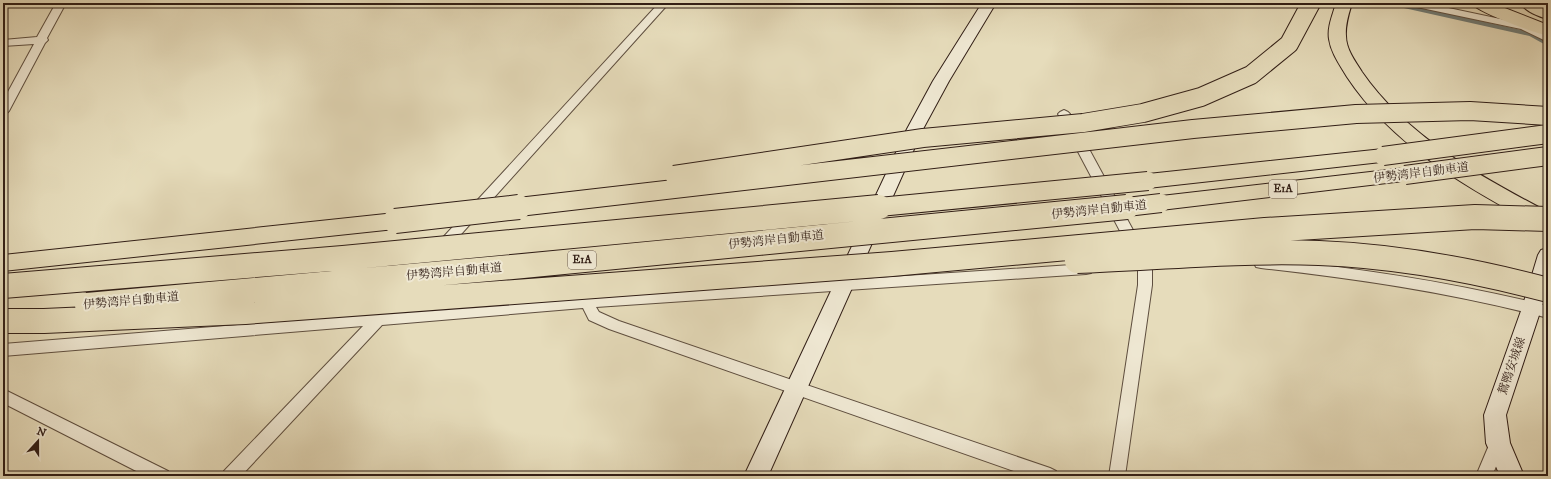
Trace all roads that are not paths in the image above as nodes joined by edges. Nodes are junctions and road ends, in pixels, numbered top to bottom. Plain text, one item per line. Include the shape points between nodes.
1 (61, 3) edge
2 (664, 3) edge
3 (990, 3) edge
4 (1311, 3) edge
5 (1344, 3) edge
6 (1412, 3) edge
7 (1479, 3) edge
8 (1528, 3) edge
9 (1548, 14) edge
10 (1548, 31) edge
11 (1548, 39) edge
12 (43, 40) junction
13 (3, 43) edge
14 (3, 111) edge
15 (1064, 114) dead end
16 (1548, 116) edge
17 (1548, 134) edge
18 (1548, 156) edge
19 (1548, 220) edge
20 (395, 221) junction
21 (1548, 255) edge
22 (3, 263) edge
23 (892, 264) junction
24 (1145, 265) junction
25 (842, 285) junction
26 (3, 286) edge
27 (1548, 290) edge
28 (587, 302) junction
29 (1540, 310) edge
30 (3, 313) edge
31 (378, 319) junction
32 (3, 321) edge
33 (3, 350) edge
34 (796, 387) junction
35 (3, 396) edge
36 (1498, 443) junction
37 (162, 476) edge
38 (230, 476) edge
39 (756, 476) edge
40 (1050, 476) edge
41 (1117, 476) edge
42 (1484, 476) edge
43 (1512, 476) edge

1 - 12 street
2 - 31 street
3 - 25 street via 934,92
4 - 20 highway, bridge via 1300,30 1283,52 1264,67 1242,81 1169,106 1086,123 932,137 810,152
5 - 19 highway via 1337,35 1340,48 1352,71 1370,96 1395,121 1443,159 1516,205
6 - 11 street via 1524,27
7 - 10 highway
8 - 9 highway
12 - 13 street
12 - 14 street
15 - 24 street
16 - 20 highway, bridge via 1470,111 1341,115 1192,129
17 - 26 highway, 伊勢湾岸自動車道 / E1A, bridge via 1383,156 1148,181 343,258
18 - 30 highway, 伊勢湾岸自動車道 / E1A, bridge via 1052,215
19 - 23 highway, bridge via 1475,217 1265,230
20 - 22 highway
21 - 29 street, 鴛鴨安城線
23 - 27 highway, bridge via 1062,262 1286,252 1357,254 1428,262
23 - 32 highway, bridge via 245,312
24 - 25 street
24 - 29 street via 1256,262 1296,266 1446,288
24 - 41 street via 1145,285
25 - 28 street
25 - 34 street
28 - 31 street
28 - 34 street via 594,316 614,325
29 - 36 street, 鴛鴨安城線 via 1495,415
31 - 33 street
31 - 38 street
34 - 39 street
34 - 40 street
35 - 37 street
36 - 42 street
36 - 43 street, 鴛鴨安城線

